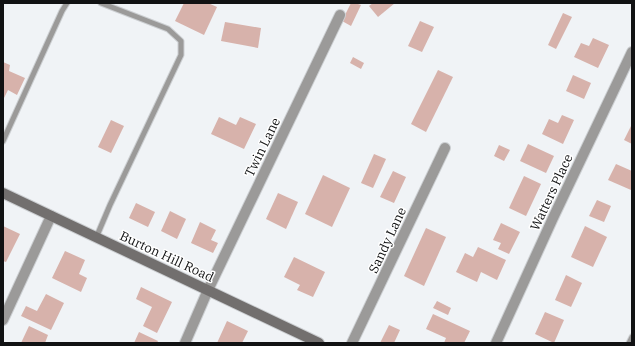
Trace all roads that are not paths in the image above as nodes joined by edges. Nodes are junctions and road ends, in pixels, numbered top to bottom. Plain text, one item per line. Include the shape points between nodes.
1 (67, 3) edge
2 (101, 3) edge
3 (340, 15) dead end
4 (632, 52) edge
5 (3, 141) edge
6 (445, 148) dead end
7 (3, 193) edge
8 (51, 216) junction
9 (96, 238) junction
10 (208, 290) junction
11 (3, 320) edge
12 (632, 337) edge
13 (185, 343) edge
14 (319, 343) edge
15 (352, 343) edge
16 (496, 343) edge
17 (629, 343) edge

1 - 5 lane
2 - 9 lane via 168,29 181,41 181,55
3 - 10 street, Twin Lane
4 - 16 street, Watters Place
6 - 15 street, Sandy Lane
7 - 8 street, Burton Hill Road
8 - 9 street, Burton Hill Road
8 - 11 street
9 - 10 street, Burton Hill Road
10 - 13 street, Twin Lane
10 - 14 street, Burton Hill Road
12 - 17 lane

